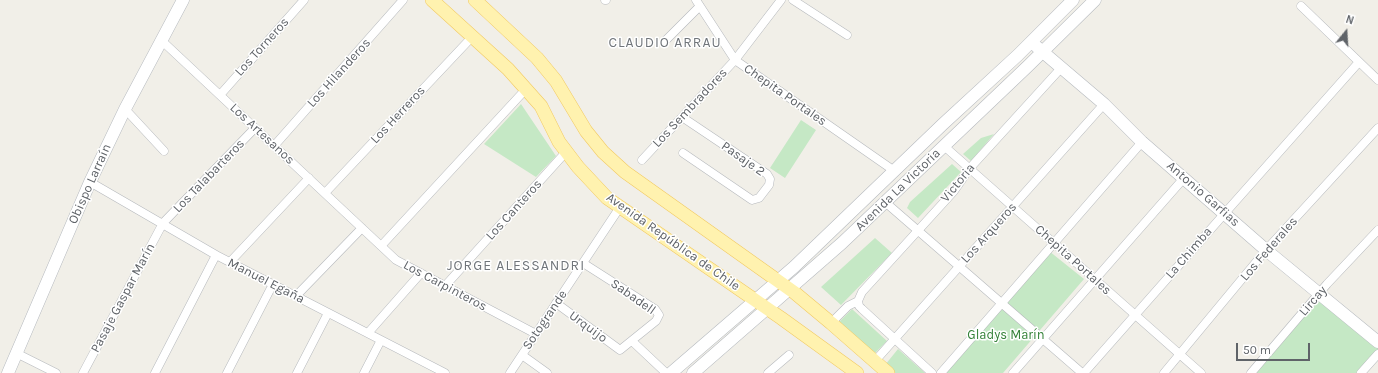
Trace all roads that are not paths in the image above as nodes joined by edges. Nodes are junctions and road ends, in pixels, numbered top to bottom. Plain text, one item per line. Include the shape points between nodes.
1 (183, 0) edge
2 (304, 0) edge
3 (403, 0) edge
4 (432, 0) edge
5 (475, 0) edge
6 (781, 0) edge
7 (793, 0) edge
8 (1095, 0) edge
9 (1066, 2) edge
10 (698, 3) edge
11 (1301, 6) dead end
12 (847, 35) dead end
13 (472, 37) junction
14 (161, 40) junction
15 (665, 40) dead end
16 (1031, 42) junction
17 (1043, 52) junction
18 (735, 60) junction
19 (1359, 62) junction
20 (1062, 67) junction
21 (1376, 75) edge
22 (526, 89) junction
23 (220, 95) junction
24 (1104, 104) junction
25 (125, 109) junction
26 (682, 117) junction
27 (255, 128) junction
28 (1378, 128) edge
29 (1142, 142) junction
30 (274, 146) junction
31 (944, 146) junction
32 (164, 151) dead end
33 (566, 152) junction
34 (683, 153) dead end
35 (642, 160) dead end
36 (970, 168) junction
37 (893, 170) junction
38 (309, 178) junction
39 (1184, 178) junction
40 (90, 182) junction
41 (324, 193) junction
42 (885, 202) junction
43 (620, 206) junction
44 (1013, 207) junction
45 (1225, 212) junction
46 (163, 224) junction
47 (362, 228) junction
48 (1378, 230) edge
49 (918, 231) junction
50 (1054, 243) junction
51 (381, 246) junction
52 (1266, 250) junction
53 (216, 255) junction
54 (230, 262) junction
55 (583, 263) junction
56 (960, 266) junction
57 (421, 273) junction
58 (1095, 280) junction
59 (777, 281) junction
60 (272, 284) junction
61 (445, 286) junction
62 (790, 289) junction
63 (1320, 294) junction
64 (296, 296) junction
65 (755, 300) junction
66 (858, 301) junction
67 (556, 303) junction
68 (1002, 303) junction
69 (767, 309) junction
70 (328, 313) junction
71 (1135, 315) junction
72 (832, 323) junction
73 (368, 333) junction
74 (536, 334) junction
75 (895, 339) junction
76 (1043, 339) junction
77 (381, 340) junction
78 (632, 341) junction
79 (1378, 342) edge
80 (620, 350) joint
81 (16, 353) junction
82 (1378, 354) edge
83 (522, 355) junction
84 (789, 355) dead end
85 (1180, 355) junction
86 (875, 362) junction
87 (435, 371) edge
88 (8, 373) edge
89 (56, 373) edge
90 (83, 373) edge
91 (155, 373) edge
92 (227, 373) edge
93 (297, 373) edge
94 (364, 373) edge
95 (445, 373) edge
96 (510, 373) edge
97 (547, 373) edge
98 (666, 373) edge
99 (671, 373) edge
100 (693, 373) edge
101 (768, 373) edge
102 (857, 373) edge
103 (888, 373) edge
104 (932, 373) edge
105 (940, 373) edge
106 (1013, 373) edge
107 (1083, 373) edge
108 (1164, 373) edge
109 (1201, 373) edge
110 (1251, 373) edge
111 (1361, 373) edge

1 - 14 main road, Obispo Larraín
2 - 23 street, Los Torneros
3 - 30 street, Los Hilanderos
4 - 13 main road, Avenida República de Chile
5 - 59 main road via 542,64 556,81 586,131 613,161 638,182
6 - 18 street, Los Sembradores
7 - 12 street
8 - 17 main road, Avenida La Victoria
9 - 16 main road, Avenida La Victoria
10 - 15 street
10 - 18 street, Chepita Portales
11 - 19 street
13 - 22 main road, Avenida República de Chile
13 - 41 street, Los Herreros
14 - 23 street, Los Artesanos
14 - 25 main road, Obispo Larraín
16 - 17 main road, Antonio Garfias
16 - 37 main road, Avenida La Victoria
17 - 20 main road, Antonio Garfias
17 - 31 main road, Avenida La Victoria
18 - 26 street, Los Sembradores
18 - 37 street, Chepita Portales
19 - 21 street
19 - 45 street, La Chimba
20 - 24 main road, Antonio Garfias
20 - 36 street, Victoria
22 - 33 main road, Avenida República de Chile via 541,106
22 - 51 street
23 - 27 street, Los Artesanos
24 - 29 main road, Antonio Garfias
24 - 44 street, Los Arqueros
25 - 32 street
25 - 40 main road, Obispo Larraín
26 - 34 street, Pasaje 2 via 767,174 770,179 769,185 758,198 752,200
26 - 35 street, Los Sembradores
27 - 30 street, Los Artesanos
27 - 46 street, Los Talabarteros
28 - 52 street, Los Federales
29 - 39 main road, Antonio Garfias
29 - 50 street
30 - 38 street, Los Artesanos
31 - 36 street, Chepita Portales
31 - 42 main road, Avenida La Victoria
33 - 43 main road, Avenida República de Chile via 607,198
33 - 61 street, Los Canteros
36 - 44 street, Chepita Portales
36 - 49 street, Victoria via 954,191
37 - 59 main road, Avenida La Victoria
38 - 41 street, Los Artesanos
38 - 54 street
39 - 45 main road, Antonio Garfias
39 - 58 street
40 - 46 street, Manuel Egaña
40 - 81 main road, Obispo Larraín
41 - 47 street, Los Artesanos
42 - 49 street
42 - 62 main road, Avenida La Victoria
43 - 55 street, Sotogrande
43 - 65 main road, Avenida República de Chile
44 - 50 street, Chepita Portales
44 - 56 street, Los Arqueros
45 - 52 main road, Antonio Garfias
45 - 71 street, La Chimba
46 - 53 street, Manuel Egaña
46 - 90 street, Pasaje Gaspar Marín
47 - 51 street, Los Carpinteros
47 - 64 street
48 - 63 street, Lircay
49 - 56 street
49 - 66 street, Victoria via 862,292
50 - 58 street, Chepita Portales
50 - 68 street
51 - 57 street, Los Carpinteros via 396,260
52 - 63 main road, Antonio Garfias
52 - 85 street, Los Federales
53 - 54 street, Manuel Egaña
53 - 91 street
54 - 60 street, Manuel Egaña
55 - 67 street, Sotogrande
55 - 78 street, Sabadell via 655,309 659,315 656,321
56 - 68 street
56 - 75 street, Los Arqueros
57 - 61 street, Los Carpinteros
57 - 73 street
58 - 71 street, Chepita Portales
58 - 76 street
59 - 62 main road
59 - 65 main road, Avenida La Victoria
60 - 64 street, Manuel Egaña
60 - 92 street
61 - 74 street, Los Carpinteros
62 - 69 main road, Avenida La Victoria
62 - 72 main road
63 - 79 main road, Antonio Garfias
63 - 110 street, Lircay
64 - 70 street, Manuel Egaña
65 - 69 main road, Avenida República de Chile
65 - 99 main road, Avenida La Victoria
66 - 72 street via 848,306
66 - 75 street via 858,306
67 - 74 street, Sotogrande
67 - 80 street, Urquijo
68 - 76 street
68 - 105 street
69 - 100 main road, Avenida La Victoria
69 - 102 main road, Avenida República de Chile
70 - 73 street, Manuel Egaña
70 - 93 street
71 - 85 street, Chepita Portales
71 - 107 street, La Chimba
72 - 86 main road
73 - 77 street, Manuel Egaña
74 - 83 street, Sotogrande
75 - 86 street, Los Arqueros
75 - 104 street
76 - 106 street
76 - 107 street
77 - 87 street, Manuel Egaña
77 - 94 street
78 - 80 street, Sabadell
78 - 98 street
81 - 88 main road, Obispo Larraín
81 - 89 street
82 - 111 street
83 - 96 street, Sotogrande
83 - 97 street
84 - 101 street
85 - 108 street, Los Federales
85 - 109 street, Chepita Portales
86 - 103 main road
87 - 95 street, Manuel Egaña

